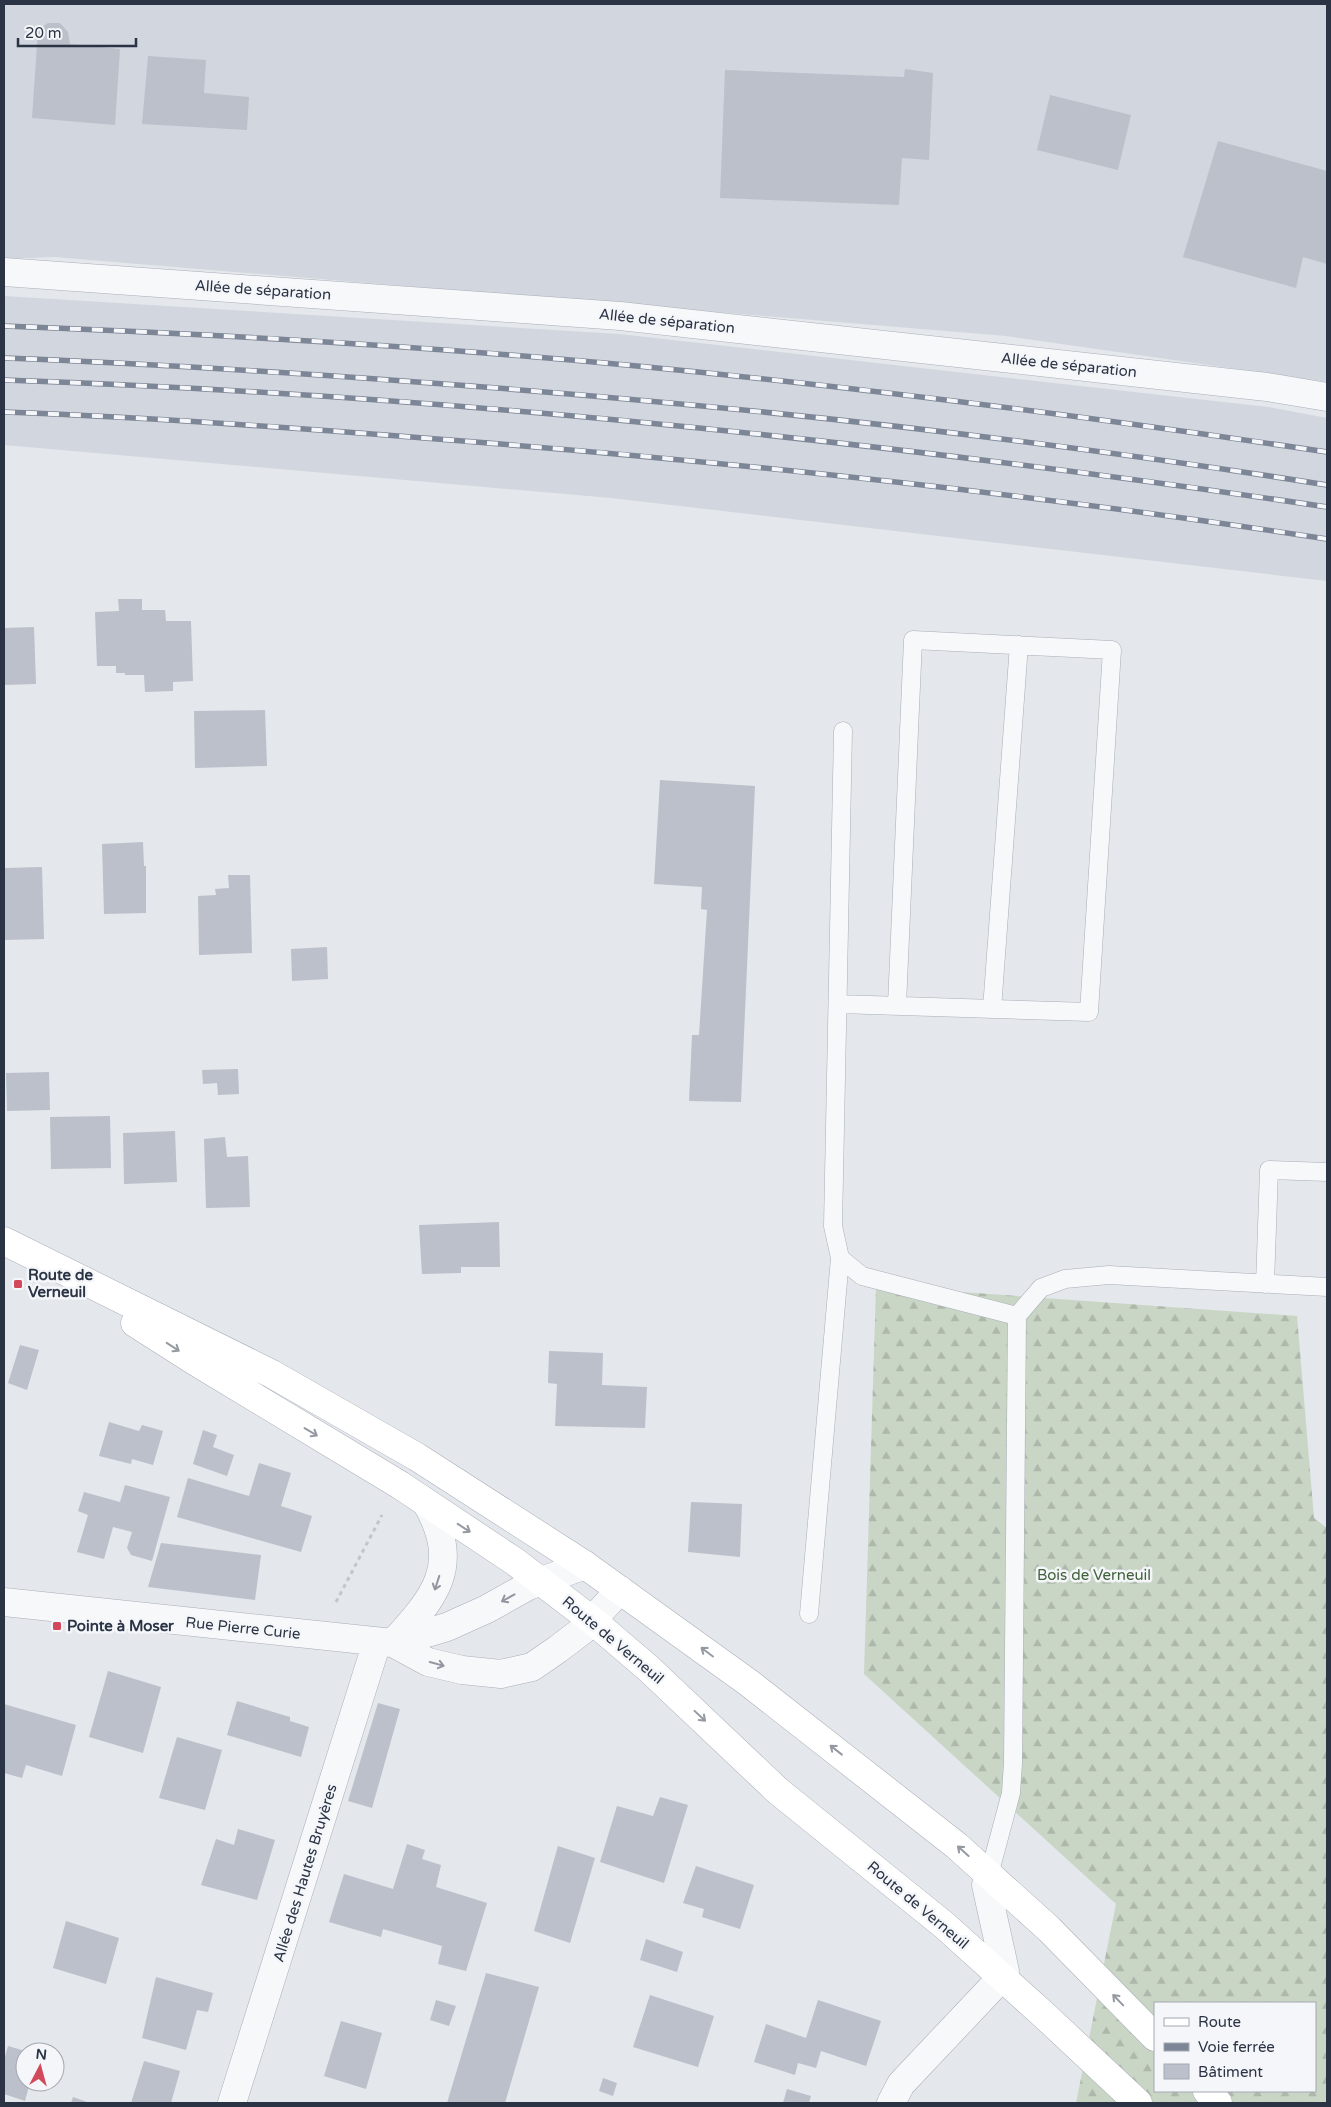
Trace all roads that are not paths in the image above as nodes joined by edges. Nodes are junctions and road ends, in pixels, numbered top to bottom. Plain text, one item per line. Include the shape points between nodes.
1 (4, 272) edge
2 (1327, 397) edge
3 (1018, 645) junction
4 (844, 731) dead end
5 (838, 1004) junction
6 (897, 1005) junction
7 (992, 1009) junction
8 (1327, 1172) edge
9 (4, 1241) edge
10 (29, 1255) junction
11 (840, 1258) junction
12 (1265, 1284) junction
13 (1327, 1287) edge
14 (1017, 1316) junction
15 (427, 1504) junction
16 (585, 1565) junction
17 (541, 1581) junction
18 (620, 1590) junction
19 (4, 1602) edge
20 (809, 1614) dead end
21 (593, 1621) junction
22 (385, 1643) junction
23 (989, 1875) junction
24 (1002, 1978) junction
25 (1154, 2036) edge
26 (1208, 2092) edge
27 (232, 2103) edge
28 (890, 2103) edge
29 (1138, 2103) edge
30 (1218, 2103) edge

1 - 2 street, Allée de séparation via 620,316 1267,387
3 - 6 lane via 913,640
3 - 7 lane
3 - 7 lane via 1112,650 1089,1012
4 - 5 lane
5 - 6 lane
5 - 11 lane via 833,1226
6 - 7 lane
8 - 12 lane via 1269,1170
9 - 10 main road, Route de Verneuil
10 -> 15 main road, Route de Verneuil
10 - 16 main road, Route de Verneuil via 272,1374 417,1458
11 - 14 lane via 862,1276
11 - 20 lane
12 - 13 lane
12 - 14 lane via 1109,1275 1065,1279 1041,1288
14 - 23 lane via 1013,1763 1011,1792
15 -> 17 main road, Route de Verneuil
15 -> 22 street via 437,1522 444,1558 437,1588 422,1611
16 - 17 street, Rue Pierre Curie
16 - 18 main road, Route de Verneuil
17 - 21 main road, Route de Verneuil
17 -> 22 street, Rue Pierre Curie via 447,1627
18 - 21 street, Rue Pierre Curie
23 -> 18 main road, Route de Verneuil via 848,1759
19 - 22 street, Rue Pierre Curie
22 -> 21 street, Rue Pierre Curie via 428,1662 501,1674 532,1667
21 -> 24 main road, Route de Verneuil via 778,1790 944,1925
22 - 27 street, Allée des Hautes Bruyères
23 - 24 street via 986,1885 1005,1965
25 -> 23 main road, Route de Verneuil via 1049,1929
24 - 28 street via 901,2084
24 - 29 main road, Route de Verneuil
26 - 30 main road

